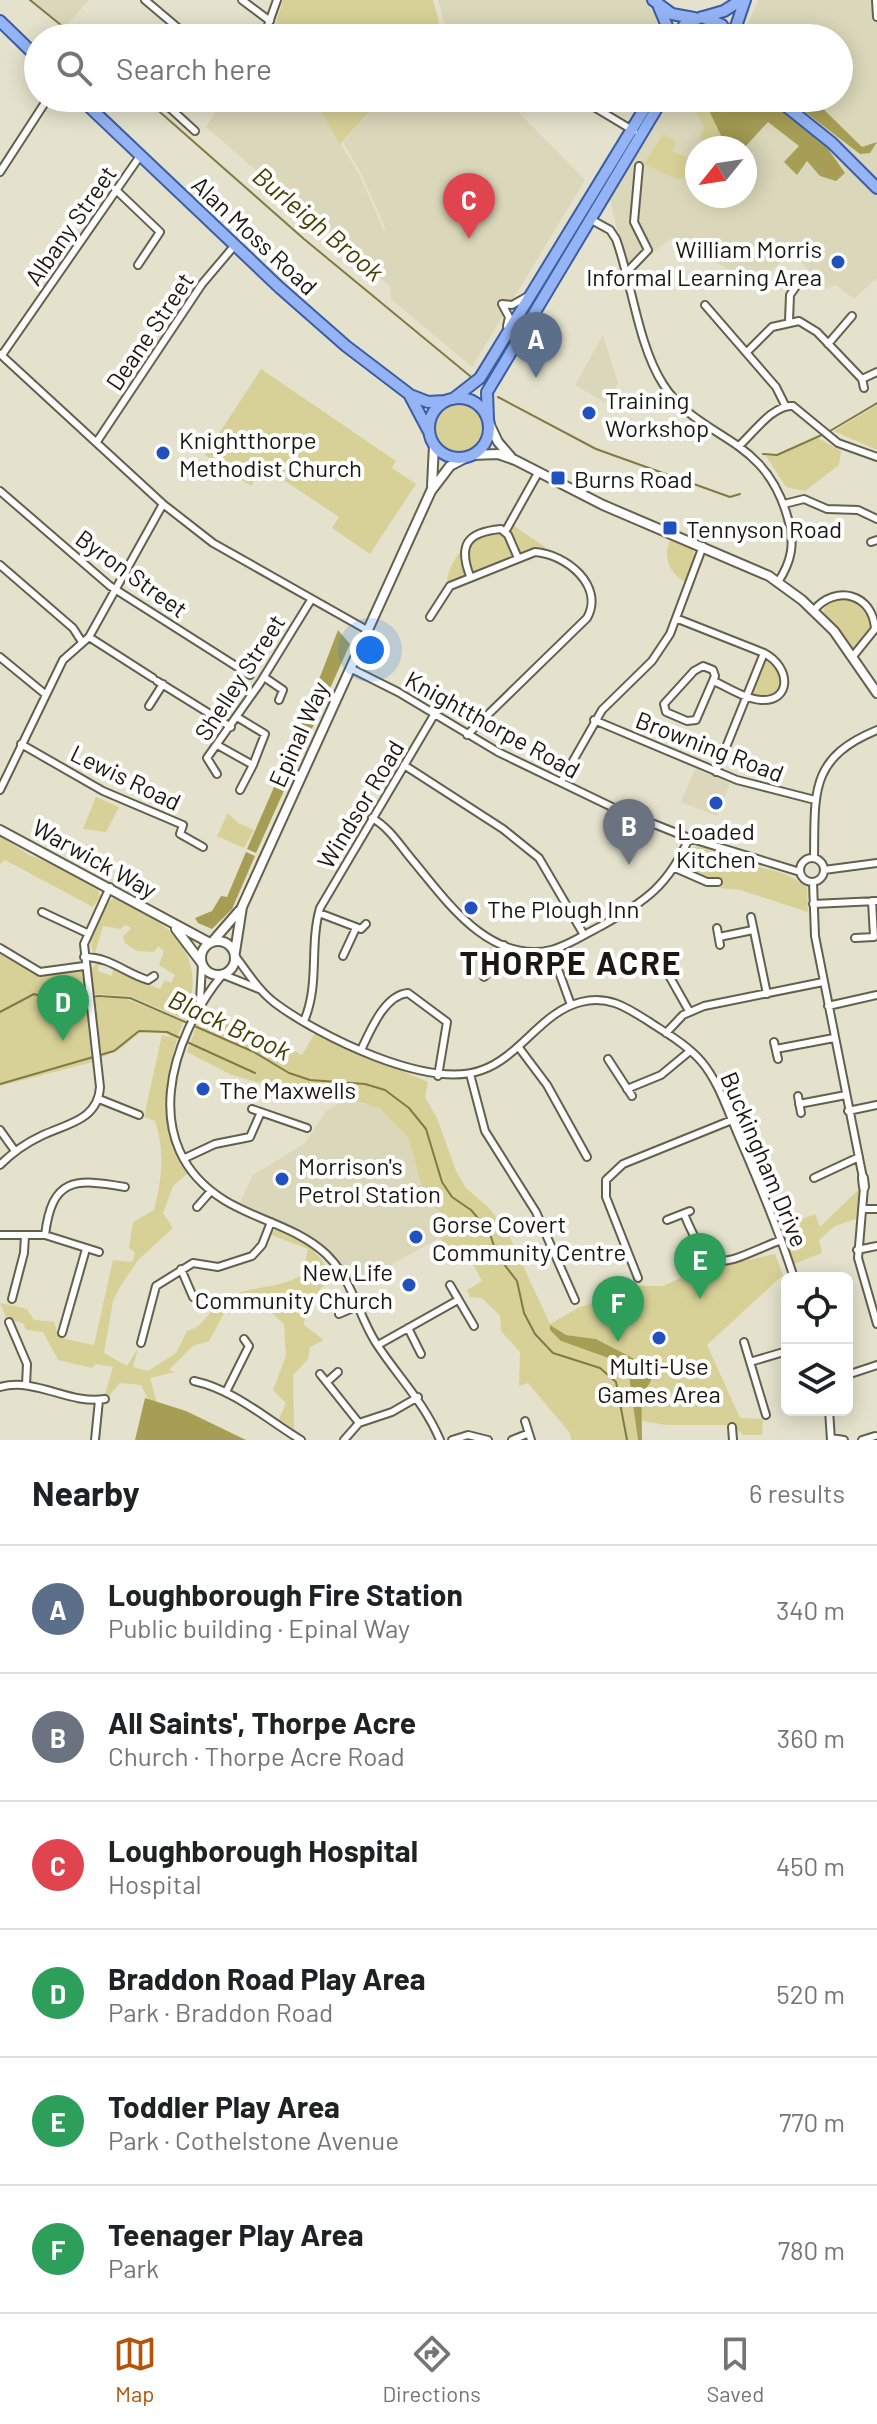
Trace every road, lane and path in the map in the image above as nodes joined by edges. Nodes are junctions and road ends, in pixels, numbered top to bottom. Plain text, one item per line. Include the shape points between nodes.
1 (145, 0) edge
2 (242, 0) edge
3 (277, 0) edge
4 (743, 0) edge
5 (876, 0) edge
6 (656, 3) edge
7 (877, 17) edge
8 (699, 18) junction
9 (0, 21) edge
10 (270, 21) junction
11 (173, 24) edge
12 (269, 24) edge
13 (667, 24) edge
14 (685, 24) edge
15 (719, 24) edge
16 (735, 24) edge
17 (24, 44) edge
18 (39, 112) edge
19 (94, 112) edge
20 (174, 112) edge
21 (602, 112) edge
22 (645, 112) edge
23 (652, 112) edge
24 (793, 112) edge
25 (195, 131) dead end
26 (636, 132) junction
27 (140, 156) junction
28 (639, 166) dead end
29 (0, 172) edge
30 (877, 188) edge
31 (115, 189) junction
32 (579, 212) junction
33 (590, 219) junction
34 (235, 245) junction
35 (138, 265) dead end
36 (627, 272) junction
37 (793, 287) dead end
38 (530, 295) junction
39 (705, 305) dead end
40 (721, 309) dead end
41 (715, 315) junction
42 (789, 321) junction
43 (851, 321) dead end
44 (828, 344) junction
45 (496, 351) junction
46 (747, 352) junction
47 (1, 355) edge
48 (877, 372) edge
49 (862, 379) junction
50 (864, 388) dead end
51 (409, 394) junction
52 (450, 400) junction
53 (785, 405) junction
54 (488, 421) junction
55 (428, 430) junction
56 (98, 440) junction
57 (434, 445) junction
58 (740, 445) junction
59 (471, 456) junction
60 (877, 457) edge
61 (515, 460) junction
62 (538, 473) junction
63 (0, 491) edge
64 (431, 491) junction
65 (163, 504) junction
66 (784, 504) junction
67 (877, 519) edge
68 (505, 532) junction
69 (703, 546) junction
70 (518, 558) junction
71 (0, 565) edge
72 (470, 576) junction
73 (778, 582) junction
74 (117, 590) junction
75 (311, 600) junction
76 (423, 610) dead end
77 (814, 610) junction
78 (678, 619) junction
79 (367, 630) junction
80 (86, 639) junction
81 (764, 653) junction
82 (854, 655) junction
83 (0, 657) edge
84 (350, 668) junction
85 (250, 675) dead end
86 (264, 677) junction
87 (157, 681) junction
88 (714, 681) junction
89 (877, 693) edge
90 (45, 694) junction
91 (749, 697) junction
92 (279, 700) dead end
93 (149, 706) dead end
94 (434, 715) junction
95 (237, 717) junction
96 (594, 720) junction
97 (231, 727) junction
98 (877, 730) edge
99 (467, 735) junction
100 (21, 744) junction
101 (219, 746) junction
102 (253, 765) junction
103 (404, 765) junction
104 (716, 772) junction
105 (217, 774) dead end
106 (561, 782) junction
107 (0, 790) edge
108 (240, 790) dead end
109 (815, 800) junction
110 (372, 818) junction
111 (0, 830) edge
112 (689, 838) junction
113 (203, 847) dead end
114 (814, 858) junction
115 (877, 863) edge
116 (675, 868) junction
117 (824, 870) junction
118 (800, 872) junction
119 (718, 882) dead end
120 (813, 882) junction
121 (110, 887) junction
122 (874, 901) edge
123 (813, 904) junction
124 (242, 907) junction
125 (42, 912) dead end
126 (319, 913) junction
127 (751, 917) dead end
128 (169, 923) junction
129 (717, 928) dead end
130 (753, 930) junction
131 (87, 933) junction
132 (584, 935) junction
133 (876, 937) edge
134 (855, 938) dead end
135 (212, 942) junction
136 (504, 945) junction
137 (0, 948) edge
138 (551, 950) junction
139 (235, 954) junction
140 (343, 956) dead end
141 (658, 956) dead end
142 (84, 957) junction
143 (202, 964) junction
144 (663, 965) junction
145 (84, 966) junction
146 (655, 969) dead end
147 (223, 975) junction
148 (154, 976) dead end
149 (483, 978) dead end
150 (823, 982) junction
151 (262, 991) junction
152 (767, 994) junction
153 (877, 995) edge
154 (200, 1001) junction
155 (571, 1005) junction
156 (828, 1006) junction
157 (689, 1011) junction
158 (304, 1021) junction
159 (666, 1033) junction
160 (834, 1038) junction
161 (362, 1048) junction
162 (520, 1049) junction
163 (690, 1051) junction
164 (608, 1059) dead end
165 (778, 1059) dead end
166 (470, 1074) junction
167 (438, 1076) junction
168 (627, 1089) junction
169 (846, 1095) junction
170 (632, 1096) dead end
171 (99, 1099) junction
172 (877, 1105) edge
173 (252, 1109) dead end
174 (848, 1111) junction
175 (261, 1112) junction
176 (801, 1113) dead end
177 (732, 1120) junction
178 (129, 1123) dead end
179 (307, 1128) dead end
180 (0, 1130) edge
181 (587, 1138) dead end
182 (579, 1143) junction
183 (15, 1151) junction
184 (587, 1157) dead end
185 (859, 1157) junction
186 (185, 1158) junction
187 (821, 1164) dead end
188 (0, 1165) edge
189 (825, 1172) junction
190 (814, 1178) dead end
191 (125, 1187) dead end
192 (211, 1191) junction
193 (203, 1204) dead end
194 (864, 1209) junction
195 (877, 1209) edge
196 (667, 1220) dead end
197 (271, 1222) junction
198 (0, 1235) edge
199 (25, 1235) junction
200 (45, 1235) junction
201 (781, 1240) junction
202 (877, 1246) edge
203 (86, 1249) junction
204 (857, 1250) junction
205 (99, 1252) dead end
206 (181, 1269) junction
207 (792, 1272) edge
208 (638, 1278) dead end
209 (450, 1285) dead end
210 (580, 1289) dead end
211 (193, 1297) dead end
212 (12, 1299) dead end
213 (458, 1300) junction
214 (360, 1305) junction
215 (339, 1314) dead end
216 (54, 1319) dead end
217 (9, 1322) dead end
218 (65, 1322) junction
219 (877, 1324) edge
220 (474, 1326) dead end
221 (408, 1328) junction
222 (22, 1329) dead end
223 (13, 1333) junction
224 (62, 1333) dead end
225 (146, 1338) dead end
226 (244, 1339) dead end
227 (744, 1342) dead end
228 (378, 1345) junction
229 (421, 1348) dead end
230 (781, 1353) edge
231 (750, 1362) junction
232 (877, 1365) edge
233 (338, 1372) dead end
234 (853, 1373) edge
235 (320, 1374) dead end
236 (194, 1381) dead end
237 (328, 1381) junction
238 (26, 1385) junction
239 (0, 1387) edge
240 (226, 1392) junction
241 (69, 1396) junction
242 (418, 1397) junction
243 (67, 1405) dead end
244 (767, 1410) dead end
245 (829, 1416) edge
246 (525, 1421) dead end
247 (359, 1423) junction
248 (732, 1427) dead end
249 (875, 1436) dead end
250 (529, 1437) edge
251 (744, 1438) dead end
252 (733, 1439) edge
253 (831, 1439) edge
254 (95, 1440) edge
255 (301, 1440) edge
256 (344, 1440) edge
257 (440, 1440) edge
258 (452, 1440) edge
259 (488, 1440) edge
260 (512, 1440) edge
261 (844, 1440) edge
262 (862, 1440) edge

1 - 11 street
2 - 10 street
3 - 10 street
4 - 8 main road
4 - 16 main road
5 - 7 street
6 - 8 main road via 678,16
6 - 13 main road
8 - 14 main road
8 - 15 main road
9 - 17 main road
10 - 12 street
18 - 29 street
19 - 27 main road, Alan Moss Road
20 - 25 street
21 - 26 street
22 - 26 main road
23 - 26 main road
24 - 30 main road
26 - 32 main road
26 - 33 main road
27 - 31 street, Albany Street
27 - 34 main road, Alan Moss Road
28 - 36 street via 634,222 648,250
31 - 35 street via 159,229 159,237
31 - 47 street, Albany Street
32 - 33 main road
32 - 38 main road
33 - 36 street via 614,234
33 - 54 main road via 487,392
34 - 51 main road, Alan Moss Road via 346,346
34 - 56 street, Deane Street via 202,284
36 - 58 street via 662,383 683,408
37 - 42 street
38 - 45 main road
38 - 45 street via 512,305 502,304 509,321
39 - 41 street
40 - 41 street
41 - 46 street
42 - 44 street via 811,327
42 - 46 street via 772,327
43 - 44 street
44 - 49 street
45 - 52 main road via 474,386
46 - 53 street
47 - 56 street
48 - 49 street
49 - 50 street
51 - 52 main road, Alan Moss Road via 428,402
51 - 55 main road, Alan Moss Road
52 - 54 main road via 473,401
52 - 55 main road via 434,412
53 - 58 street
53 - 60 street via 844,446
54 - 59 main road via 487,441
54 - 61 street
55 - 57 main road
56 - 65 street
57 - 59 main road via 452,458
57 - 64 street, Epinal Way
58 - 66 street via 769,476
59 - 61 street via 498,454
59 - 64 street, Epinal Way via 450,466
61 - 62 street
62 - 68 street
62 - 69 street
63 - 74 street, Byron Street
64 - 79 street, Epinal Way
65 - 74 street
65 - 75 street via 242,562
66 - 67 street via 804,499
66 - 73 street via 793,543
68 - 70 street
68 - 72 street via 492,531 465,543 463,558
69 - 73 street
69 - 78 street
70 - 72 street
70 - 99 street via 545,553 574,570 591,588 593,606 587,618
71 - 80 street
72 - 76 street via 446,589 431,616
73 - 77 street
74 - 80 street
74 - 85 street, Byron Street
75 - 79 street
75 - 86 street, Shelley Street
77 - 82 street
77 - 82 street via 842,594 869,607 875,629
78 - 81 street
78 - 96 street via 652,661
79 - 84 street, Epinal Way
80 - 87 street
80 - 90 street via 67,653
81 - 91 street
81 - 91 street via 781,664 784,683 768,700
82 - 89 street
83 - 90 street
84 - 94 street, Knightthorpe Road
84 - 124 street, Epinal Way
86 - 92 street via 283,690
86 - 95 street, Shelley Street
87 - 93 street
87 - 97 street
88 - 88 street via 696,720 664,709 698,668 713,670
88 - 91 street
90 - 100 street
91 - 104 street
94 - 99 street, Knightthorpe Road
94 - 103 street, Windsor Road
95 - 97 street, Shelley Street
95 - 102 street via 265,734
96 - 104 street, Browning Road
96 - 106 street
97 - 101 street, Shelley Street
98 - 109 street via 833,756
99 - 106 street, Knightthorpe Road
100 - 107 street
100 - 113 street, Lewis Road via 103,791 183,825 180,834
101 - 102 street
101 - 105 street, Shelley Street via 207,758
102 - 108 street
103 - 110 street, Windsor Road
103 - 132 street via 539,858
104 - 109 street, Browning Road
106 - 112 street, Knightthorpe Road
109 - 114 street
110 - 126 street, Windsor Road
110 - 136 street via 455,912
111 - 121 street, Warwick Way
112 - 116 street
112 - 118 street, Knightthorpe Road
114 - 117 street
114 - 118 street via 803,861
115 - 117 street
116 - 119 street
116 - 132 street via 667,881 625,913
117 - 120 street
118 - 120 street
120 - 123 street
121 - 128 street, Warwick Way
121 - 131 street
122 - 123 street
122 - 133 street
123 - 150 street
124 - 135 street, Epinal Way
124 - 139 street, Epinal Way
125 - 131 street
126 - 140 street via 362,928
126 - 158 street, Windsor Road via 313,940 314,993
127 - 130 street
128 - 135 street, Warwick Way
128 - 143 street, Warwick Way
129 - 130 street via 720,941
130 - 152 street
131 - 142 street
132 - 138 street
133 - 134 street
135 - 139 street via 229,944
135 - 143 street via 202,952
136 - 138 street
136 - 149 street via 498,963
137 - 145 street via 40,972
138 - 155 street
139 - 147 street via 232,970
139 - 151 street
141 - 144 street
142 - 145 street
142 - 148 street via 111,961 148,980
143 - 147 street via 210,973
143 - 154 street
144 - 146 street
144 - 157 street
145 - 171 street
147 - 151 street
147 - 154 street
150 - 152 street
150 - 156 street
151 - 158 street
152 - 157 street
153 - 156 street
154 - 186 street via 169,1097 173,1130
155 - 159 street, Buckingham Drive via 611,1001
155 - 162 street
156 - 160 street
157 - 159 street
158 - 161 street
159 - 163 street, Buckingham Drive
160 - 165 street via 775,1045
160 - 169 street
161 - 167 street
161 - 167 street via 392,1000 408,993 447,1022
162 - 166 street
162 - 182 street
163 - 168 street via 661,1075
163 - 177 street, Buckingham Drive via 712,1076
164 - 168 street via 609,1070
166 - 167 street
166 - 210 street via 485,1131 536,1212 573,1296
168 - 170 street
169 - 174 street
169 - 176 street via 799,1100
171 - 178 street via 136,1114
171 - 183 street via 83,1118
172 - 174 street
173 - 175 street
174 - 185 street
175 - 179 street
175 - 186 street via 250,1137 215,1144
177 - 201 street, Buckingham Drive
177 - 208 street via 610,1174 606,1197
180 - 183 street
181 - 182 street
182 - 184 street
183 - 188 street
185 - 189 street
185 - 194 street
186 - 192 street
187 - 189 street
189 - 190 street
191 - 200 street via 79,1182 63,1188 50,1205
192 - 193 street
192 - 197 street
194 - 195 street
194 - 204 street
196 - 201 street via 687,1212 702,1253 713,1259 731,1259
197 - 206 street via 259,1249 246,1259
197 - 214 street via 324,1252 344,1274
198 - 199 street
199 - 200 street
199 - 212 street via 24,1253 10,1287
200 - 203 street
201 - 207 street, Buckingham Drive
202 - 204 street
203 - 205 street
203 - 218 street
204 - 219 street
206 - 211 street
206 - 225 street via 153,1289
209 - 213 street
213 - 220 street
213 - 221 street
214 - 215 street
214 - 228 street
216 - 218 street
217 - 223 street
218 - 224 street
221 - 228 street
221 - 229 street
222 - 223 street
223 - 238 street via 27,1364
226 - 240 street via 252,1345
227 - 231 street
228 - 242 street
230 - 231 street
231 - 244 street
232 - 234 street
233 - 237 street
235 - 237 street
236 - 240 street
237 - 247 street
238 - 239 street
238 - 241 street
240 - 255 street
241 - 243 street
241 - 254 street via 102,1399
242 - 247 street
242 - 257 street
245 - 253 street
246 - 250 street
247 - 256 street
248 - 252 street
249 - 262 street
250 - 260 street
251 - 252 street
253 - 261 street
258 - 259 street via 468,1435

